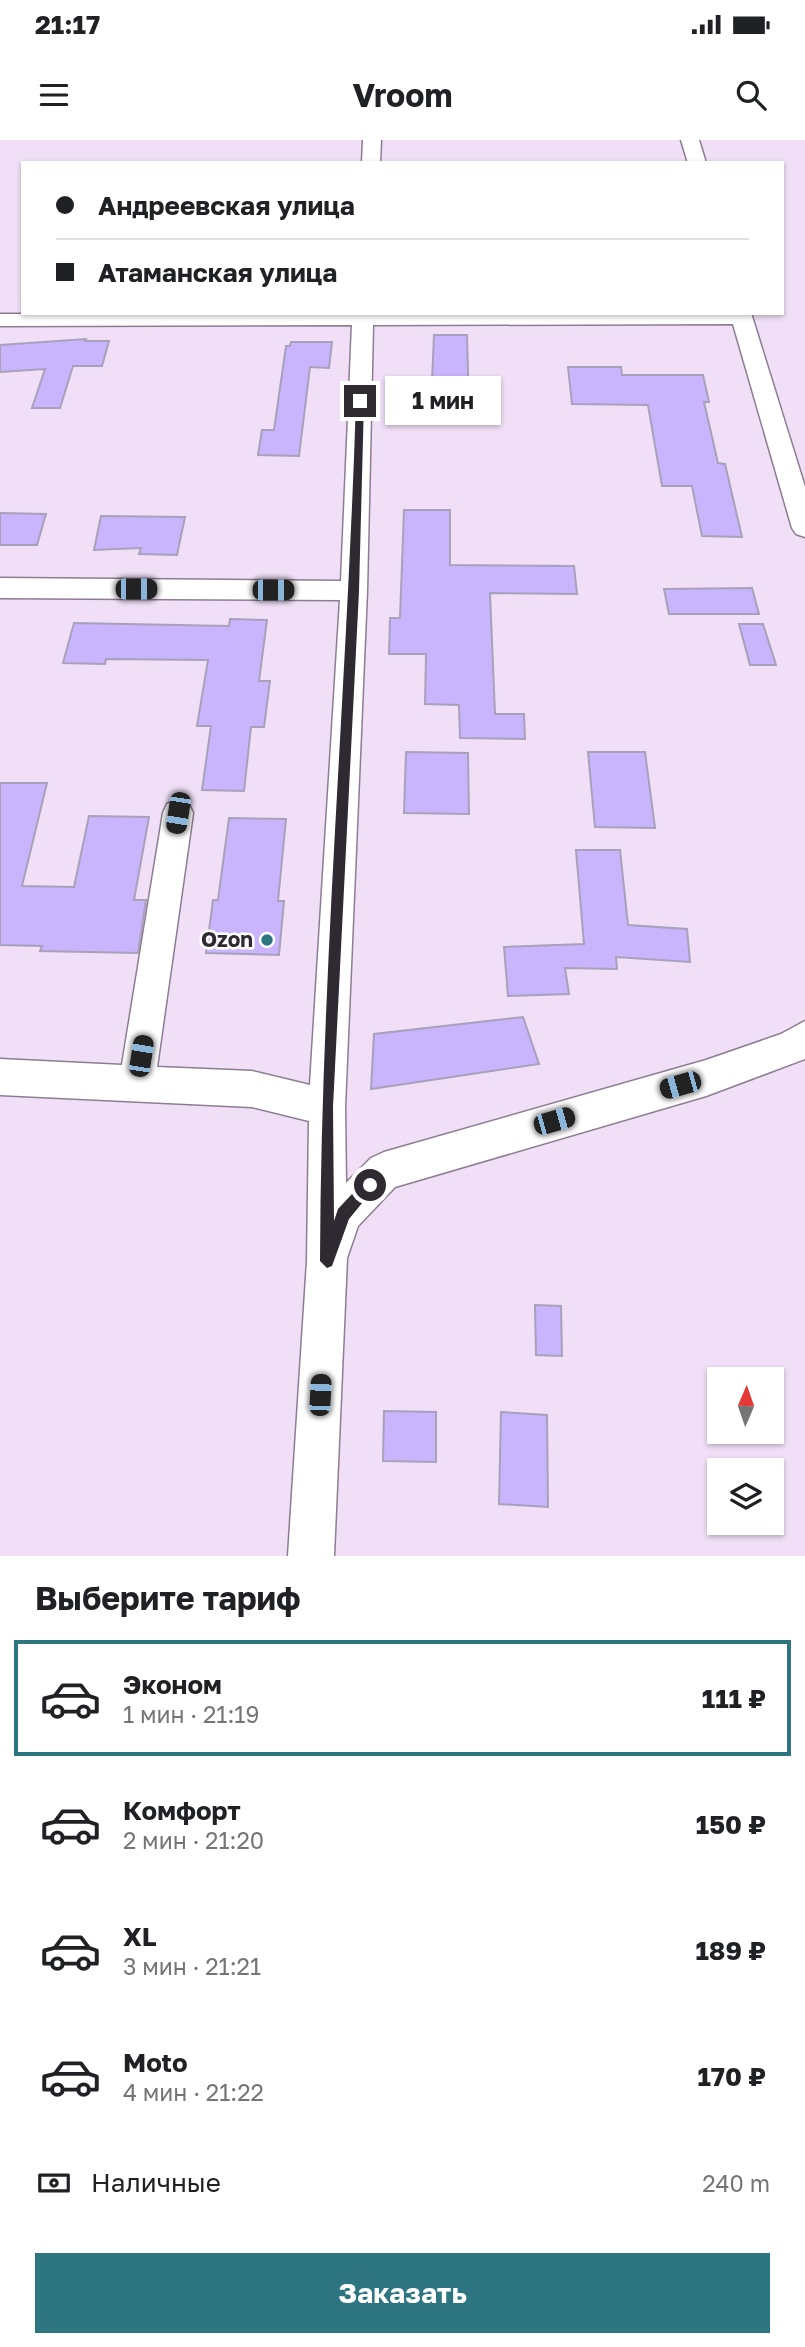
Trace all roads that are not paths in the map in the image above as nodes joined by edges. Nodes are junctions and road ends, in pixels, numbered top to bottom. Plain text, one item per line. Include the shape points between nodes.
1 (372, 140) edge
2 (690, 140) edge
3 (371, 161) edge
4 (695, 161) edge
5 (741, 315) edge
6 (362, 317) edge
7 (0, 320) edge
8 (805, 528) edge
9 (0, 588) edge
10 (355, 591) junction
11 (178, 813) dead end
12 (805, 1038) edge
13 (0, 1077) edge
14 (137, 1083) junction
15 (327, 1107) junction
16 (327, 1261) junction
17 (311, 1556) edge

1 - 3 street
2 - 4 street
5 - 6 street
5 - 8 street
6 - 7 street
6 - 10 street
9 - 10 street
10 - 15 street
11 - 14 street
12 - 16 street via 706,1077 384,1171 343,1214
13 - 14 street
14 - 15 street via 252,1089
15 - 16 street
16 - 17 street

